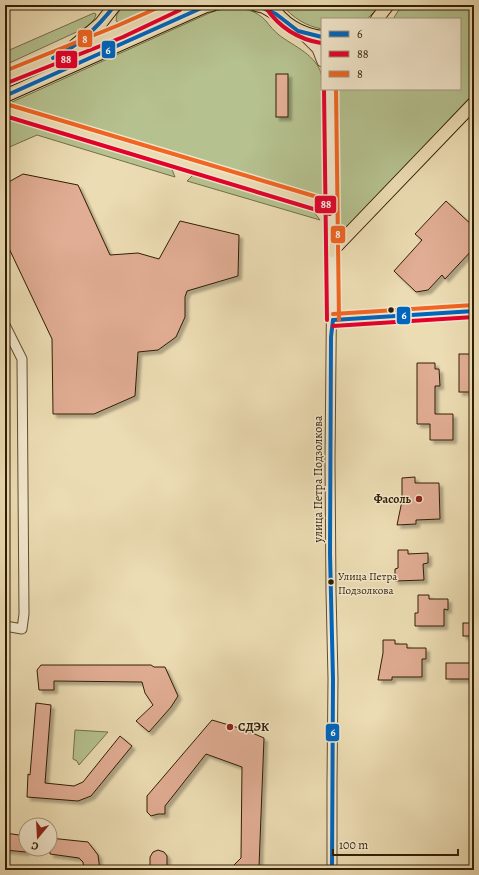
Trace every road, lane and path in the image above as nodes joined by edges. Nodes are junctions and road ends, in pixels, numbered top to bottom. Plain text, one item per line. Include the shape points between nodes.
1 (115, 5) edge
2 (178, 5) edge
3 (212, 5) edge
4 (256, 5) edge
5 (388, 5) edge
6 (274, 10) edge
7 (378, 18) edge
8 (298, 30) junction
9 (321, 37) edge
10 (65, 53) junction
11 (321, 59) edge
12 (5, 77) edge
13 (330, 90) edge
14 (5, 96) edge
15 (474, 102) edge
16 (5, 110) edge
17 (332, 208) junction
18 (332, 251) junction
19 (5, 326) edge
20 (5, 626) edge
21 (332, 870) edge

1 - 10 main road via 101,23
2 - 10 main road
3 - 14 main road
4 - 6 main road
5 - 7 main road
6 - 8 main road via 286,23
8 - 9 main road
8 - 11 street via 317,49
10 - 12 main road
13 - 17 street, улица Петра Подзолкова
15 - 18 main road
16 - 17 main road
17 - 18 street, улица Петра Подзолкова
18 - 21 street, улица Петра Подзолкова
19 - 20 street via 22,359 24,614 22,629

